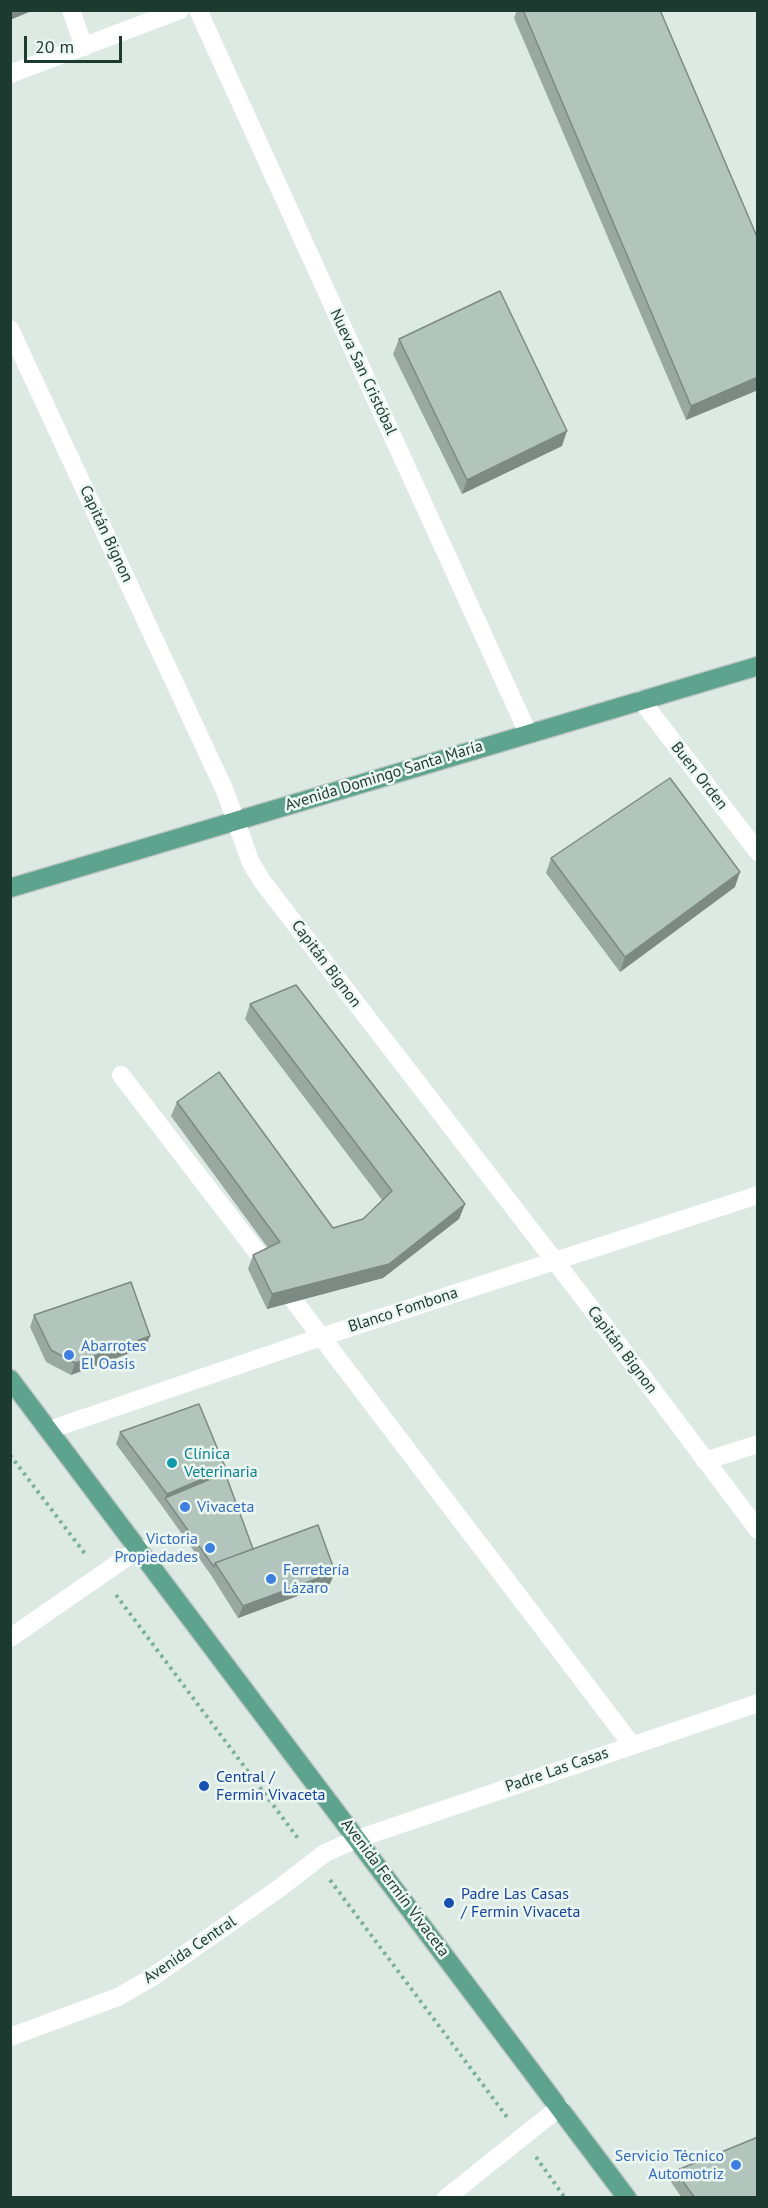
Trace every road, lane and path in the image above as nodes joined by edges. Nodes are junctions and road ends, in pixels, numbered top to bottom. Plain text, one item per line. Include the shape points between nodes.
1 (71, 10) edge
2 (180, 10) edge
3 (198, 10) edge
4 (84, 47) junction
5 (10, 74) edge
6 (10, 329) edge
7 (758, 666) edge
8 (641, 700) junction
9 (528, 733) junction
10 (236, 820) junction
11 (758, 852) edge
12 (10, 888) edge
13 (122, 1075) dead end
14 (758, 1195) edge
15 (264, 1261) edge
16 (554, 1262) junction
17 (294, 1301) edge
18 (321, 1337) junction
19 (10, 1378) edge
20 (50, 1430) junction
21 (758, 1444) edge
22 (10, 1455) edge
23 (705, 1461) junction
24 (758, 1530) edge
25 (140, 1548) junction
26 (101, 1575) junction
27 (10, 1638) edge
28 (758, 1703) edge
29 (632, 1745) junction
30 (357, 1839) junction
31 (315, 1860) junction
32 (10, 2037) edge
33 (561, 2107) junction
34 (523, 2138) junction
35 (446, 2198) edge
36 (565, 2198) edge
37 (627, 2198) edge

1 - 4 street
2 - 4 street
3 - 9 street, Nueva San Cristóbal
4 - 5 street
6 - 10 street, Capitán Bignon
7 - 8 main road, Avenida Domingo Santa María
8 - 9 main road, Avenida Domingo Santa María
8 - 11 street, Buen Orden
9 - 10 main road, Avenida Domingo Santa María
10 - 12 main road, Avenida Domingo Santa María
10 - 16 street, Capitán Bignon via 251,863 262,881
13 - 15 street
14 - 16 street, Blanco Fombona
16 - 18 street, Blanco Fombona
16 - 23 street, Capitán Bignon
17 - 18 street
18 - 20 street, Blanco Fombona
18 - 29 street
19 - 20 main road, Avenida Fermín Vivaceta
20 - 25 main road, Avenida Fermín Vivaceta
21 - 23 street
22 - 26 path
23 - 24 street, Capitán Bignon
25 - 26 street
25 - 30 main road, Avenida Fermín Vivaceta
26 - 27 street
26 - 31 path
28 - 29 street, Padre Las Casas
29 - 30 street, Padre Las Casas
30 - 31 street, Avenida Central
30 - 33 main road, Avenida Fermín Vivaceta
31 - 32 street, Avenida Central via 151,1978 99,2005
31 - 34 path
33 - 34 street
33 - 37 main road, Avenida Fermín Vivaceta
34 - 35 street
34 - 36 path

